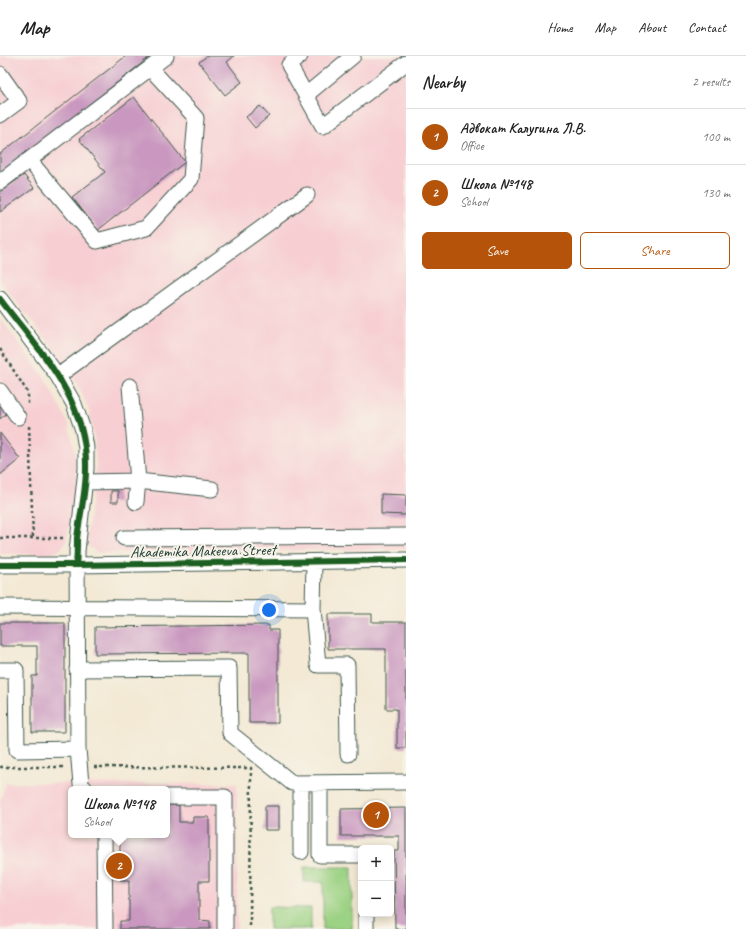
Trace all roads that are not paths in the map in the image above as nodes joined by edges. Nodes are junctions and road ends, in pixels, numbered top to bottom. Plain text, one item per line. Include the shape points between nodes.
1 (166, 56) edge
2 (300, 56) edge
3 (353, 56) edge
4 (406, 63) edge
5 (150, 68) junction
6 (0, 74) edge
7 (306, 95) junction
8 (0, 115) edge
9 (29, 160) junction
10 (0, 182) edge
11 (307, 195) dead end
12 (0, 300) edge
13 (58, 376) junction
14 (130, 386) dead end
15 (0, 391) edge
16 (25, 416) road end
17 (138, 481) junction
18 (85, 482) junction
19 (212, 489) dead end
20 (136, 502) dead end
21 (406, 536) edge
22 (124, 538) dead end
23 (406, 560) edge
24 (314, 562) junction
25 (0, 565) edge
26 (76, 565) junction
27 (0, 607) edge
28 (77, 607) junction
29 (313, 609) junction
30 (0, 670) edge
31 (77, 670) junction
32 (78, 749) junction
33 (348, 754) dead end
34 (406, 782) edge
35 (301, 783) junction
36 (320, 783) junction
37 (83, 786) edge
38 (170, 797) edge
39 (104, 838) edge
40 (301, 852) dead end
41 (358, 855) edge
42 (366, 917) edge
43 (105, 929) edge
44 (225, 929) edge
45 (366, 929) edge

1 - 5 street
2 - 7 street via 289,65
3 - 7 street
4 - 7 street via 323,126
5 - 9 street
5 - 9 street via 196,118 191,178 146,228 97,241
6 - 8 street via 19,101
9 - 10 street
11 - 13 street
12 - 13 street
13 - 18 street via 74,404 83,430 86,448
14 - 17 street
15 - 16 street
17 - 18 street
17 - 19 street
17 - 20 street
18 - 26 street
21 - 22 street
23 - 24 street, Akademika Makeeva Street
24 - 26 street, Akademika Makeeva Street
24 - 29 street
25 - 26 street, Akademika Makeeva Street
26 - 28 street
27 - 28 street
28 - 29 street
28 - 31 street
29 - 33 street via 318,666 347,665
30 - 32 street via 16,670 17,750
31 - 32 street
31 - 35 street via 229,668 230,733 292,783
32 - 37 street
34 - 36 street
35 - 36 street
35 - 40 street
36 - 41 street via 320,855
38 - 44 street via 225,797
39 - 43 street
42 - 45 street

